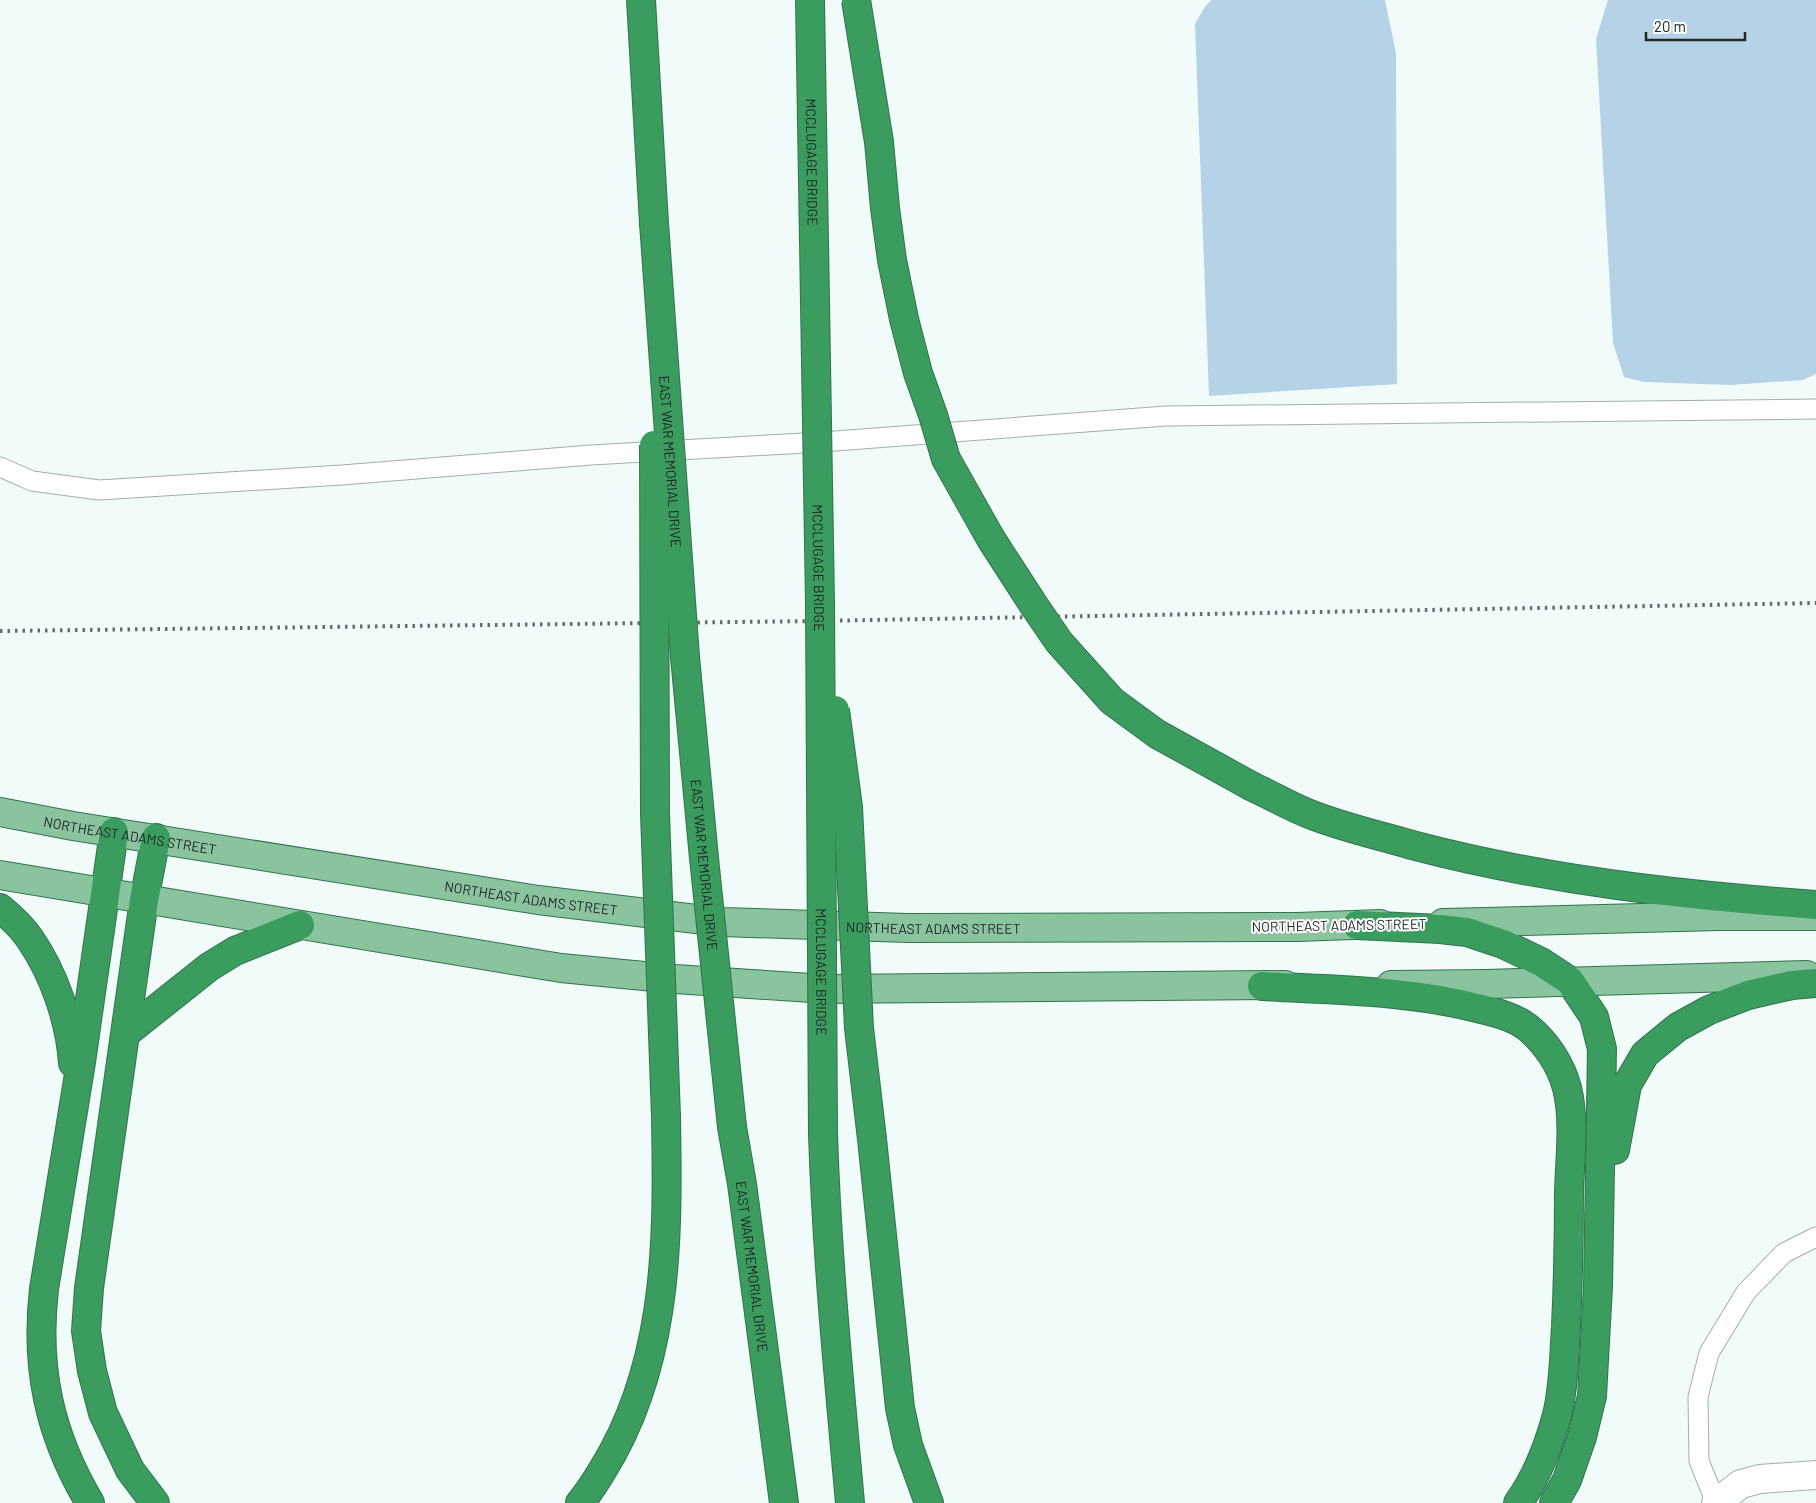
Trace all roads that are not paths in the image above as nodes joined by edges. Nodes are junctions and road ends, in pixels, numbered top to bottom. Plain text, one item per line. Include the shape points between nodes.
1 (641, 0) edge
2 (810, 0) edge
3 (856, 0) edge
4 (654, 223) junction
5 (1816, 409) edge
6 (0, 467) edge
7 (820, 603) junction
8 (0, 812) edge
9 (114, 832) junction
10 (156, 838) junction
11 (0, 875) edge
12 (106, 893) junction
13 (144, 900) junction
14 (1816, 905) edge
15 (0, 908) edge
16 (1816, 916) edge
17 (300, 925) junction
18 (1356, 925) junction
19 (1816, 974) edge
20 (1570, 981) junction
21 (1816, 983) edge
22 (1262, 986) junction
23 (126, 1033) junction
24 (70, 1132) junction
25 (1816, 1237) edge
26 (1595, 1348) junction
27 (1816, 1475) edge
28 (90, 1503) edge
29 (155, 1503) edge
30 (580, 1503) edge
31 (784, 1503) edge
32 (850, 1503) edge
33 (929, 1503) edge
34 (1518, 1503) edge
35 (1554, 1503) edge
36 (1716, 1503) edge

1 - 4 highway
2 - 7 highway, MCCLUGAGE BRIDGE, bridge
3 - 14 highway, bridge via 879,142 892,260 918,373 946,459 996,548 1059,642 1112,701 1157,734 1287,805 1315,816 1460,858 1618,885
4 - 30 highway, bridge via 655,814 666,1117 666,1248 654,1338 636,1403 603,1470
4 - 31 highway, EAST WAR MEMORIAL DRIVE, bridge via 687,676 704,858 732,1127
5 - 6 lane via 1166,416 99,490 32,481
7 - 32 highway, MCCLUGAGE BRIDGE, bridge via 823,1134 830,1279
7 - 33 highway, bridge via 848,807 859,1028 900,1408 908,1445
8 - 9 main road, NORTHEAST ADAMS STREET
9 - 10 main road, NORTHEAST ADAMS STREET
9 - 12 highway
10 - 13 highway
10 - 18 main road, NORTHEAST ADAMS STREET via 538,900 721,922 908,928
11 - 12 main road
12 - 13 main road
12 - 24 highway
13 - 17 main road
13 - 23 highway
15 - 24 highway via 25,932 39,954 68,1027 74,1068
16 - 18 main road, NORTHEAST ADAMS STREET
17 - 22 main road via 561,968 675,979 827,988
17 - 23 highway via 235,951 209,967
18 - 20 highway via 1467,932 1541,962
19 - 20 main road
20 - 22 main road
20 - 26 highway via 1594,1017 1602,1049
21 - 26 highway via 1748,995 1709,1010 1678,1027 1645,1054 1627,1085 1617,1133
22 - 34 highway via 1397,994 1490,1011 1505,1015 1527,1028 1557,1063 1568,1095 1570,1123 1562,1392 1543,1456
23 - 29 highway via 89,1288 86,1331 103,1413 130,1470
24 - 28 highway via 44,1288 42,1360 53,1422 65,1455
25 - 36 lane via 1784,1253 1746,1292 1709,1353 1698,1397 1699,1461
26 - 35 highway via 1592,1396 1582,1437 1567,1480
27 - 36 street via 1760,1479 1741,1484

